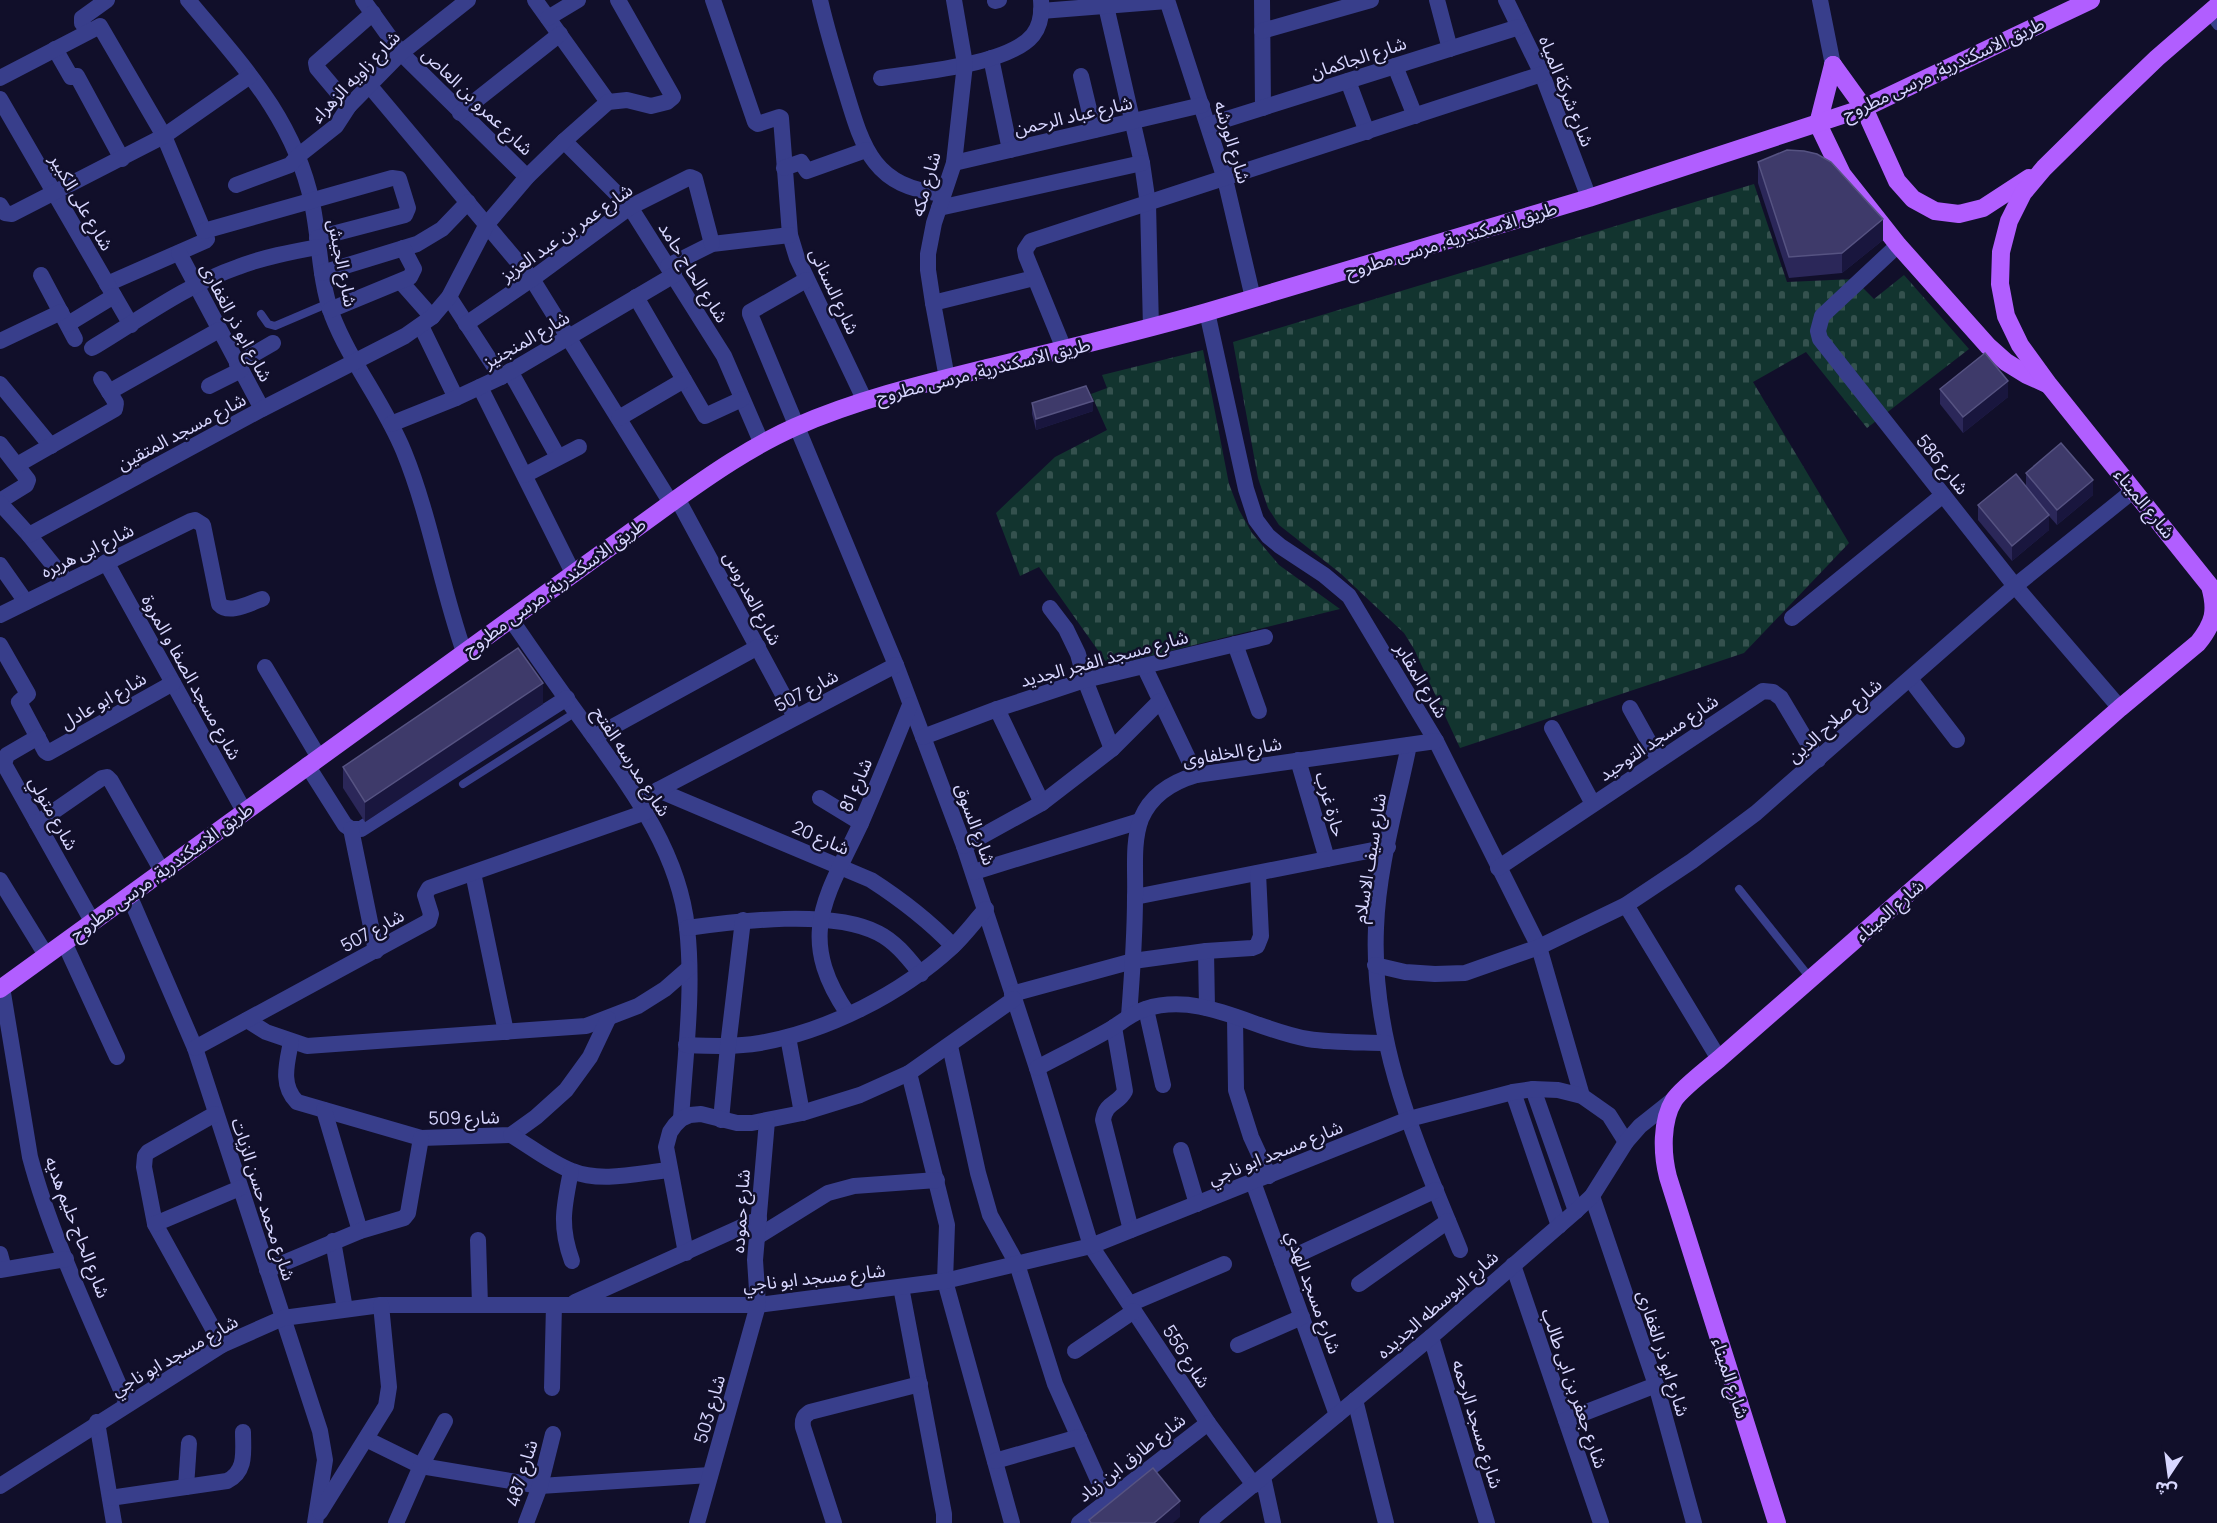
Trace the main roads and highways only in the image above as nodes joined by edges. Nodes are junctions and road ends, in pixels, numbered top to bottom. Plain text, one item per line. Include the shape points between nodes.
1 (2091, 0) edge
2 (2214, 15) edge
3 (1864, 108) junction
4 (1818, 124) junction
5 (2044, 168) junction
6 (2049, 385) junction
7 (1, 988) edge
8 (1777, 1523) edge

1 - 3 main road, طريق الاسكندرية, مرسى مطروح
2 - 5 main road via 2157,58
3 - 4 main road, طريق الاسكندرية, مرسى مطروح
3 - 4 main road via 1833,65
3 - 5 main road via 1897,181 1913,199 1935,211 1959,214 1983,208
4 - 6 main road via 1842,174 1898,245 1994,351 2027,375
4 - 7 main road, طريق الاسكندرية, مرسى مطروح via 1588,198 1207,312 866,400 795,427 674,500
5 - 6 main road via 2023,193 2009,221 2001,252 2000,284 2006,316 2020,345
6 - 8 main road, شارع الميناء via 2210,586 2213,617 2198,643 1674,1100 1664,1138 1664,1164

